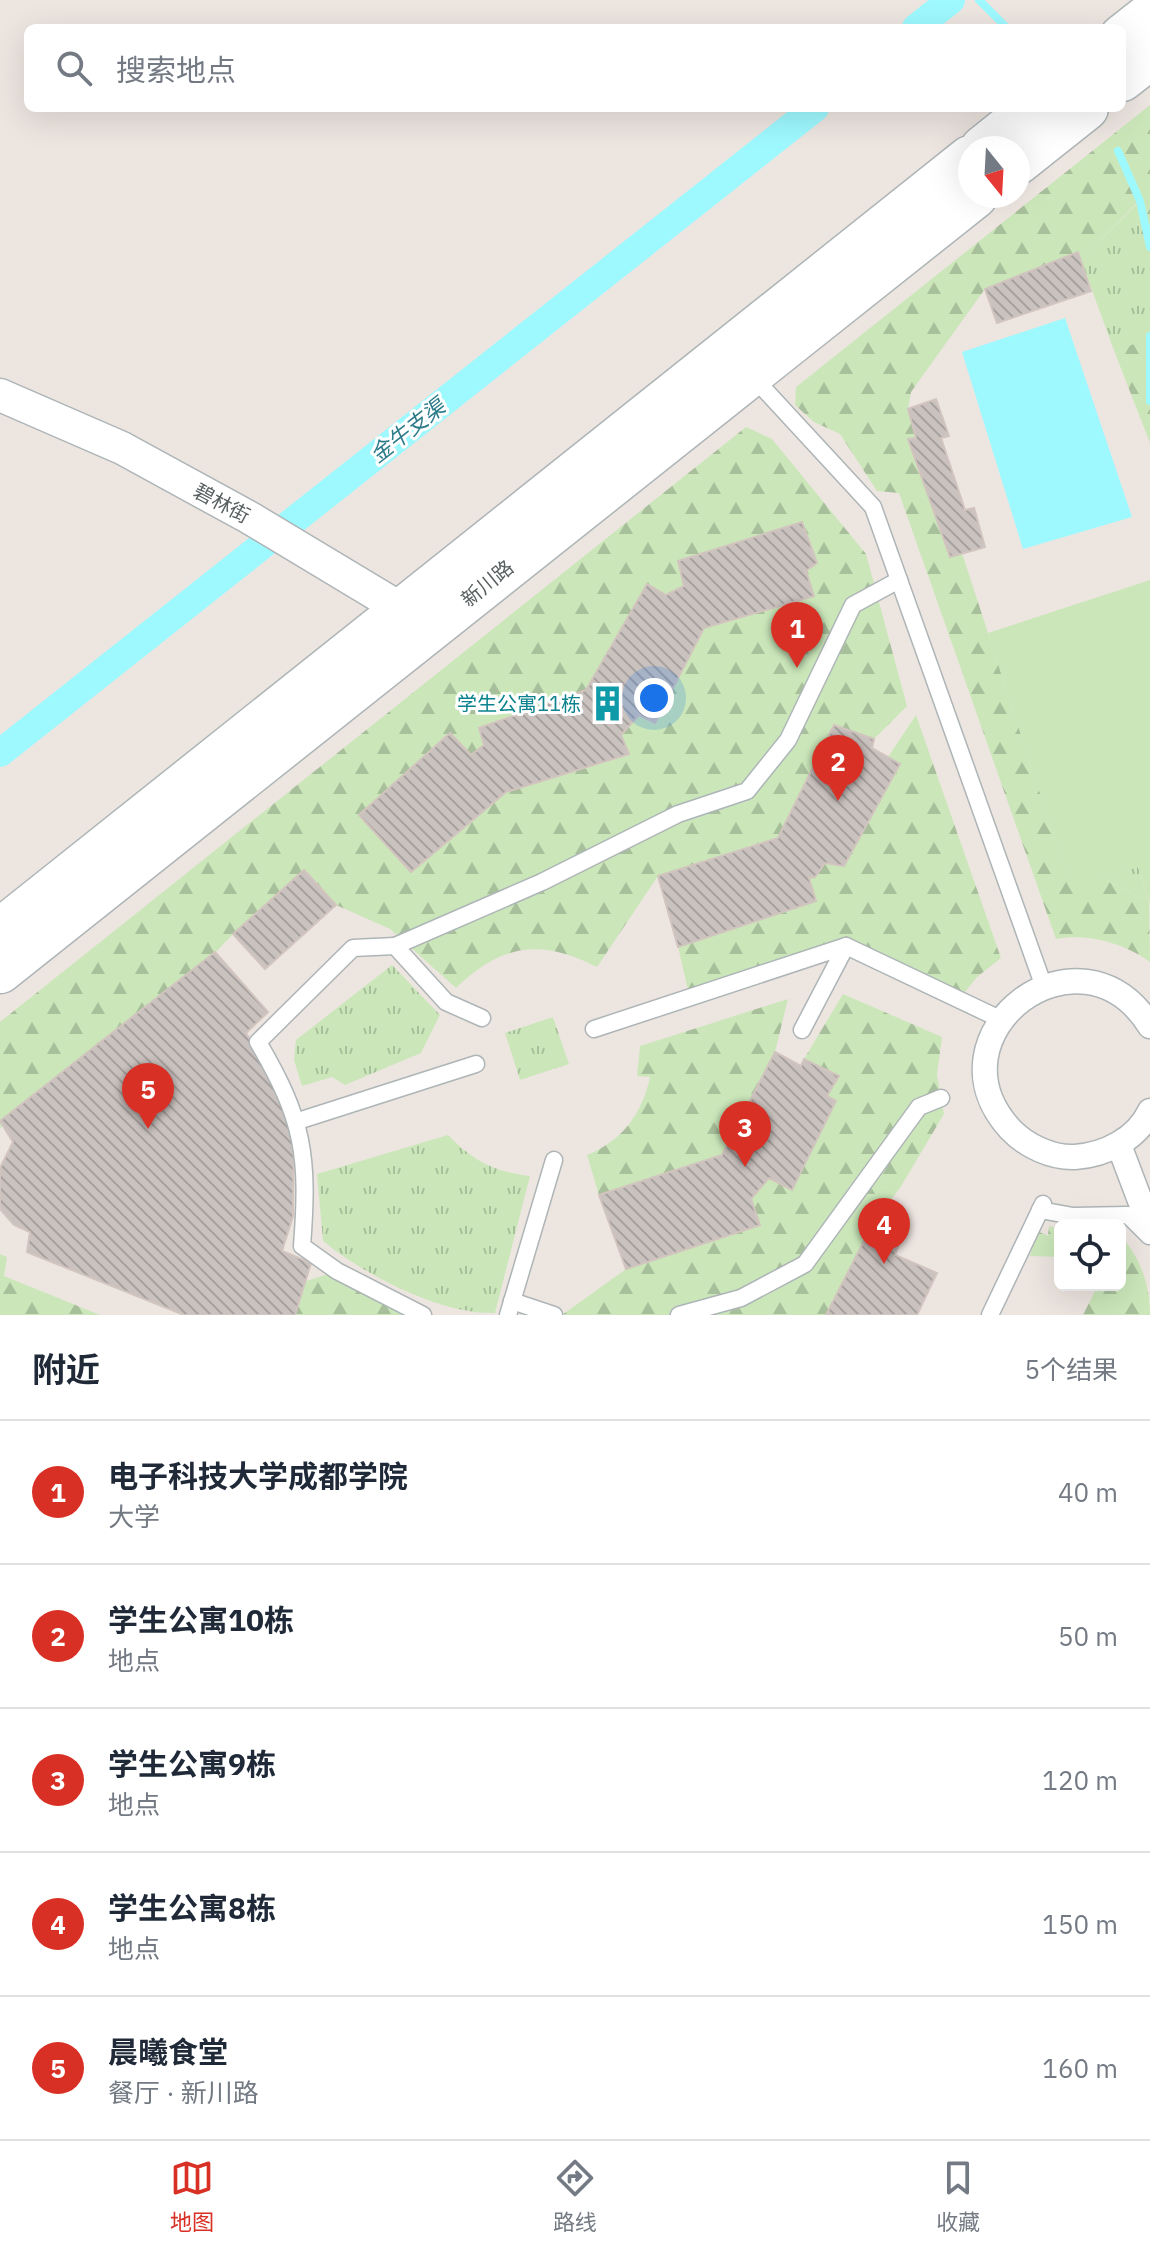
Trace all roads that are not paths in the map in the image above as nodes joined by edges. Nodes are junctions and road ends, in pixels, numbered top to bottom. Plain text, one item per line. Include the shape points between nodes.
1 (1150, 15) edge
2 (1126, 34) edge
3 (1150, 57) edge
4 (1126, 76) edge
5 (1028, 112) edge
6 (1081, 112) edge
7 (998, 136) edge
8 (1030, 152) edge
9 (958, 168) edge
10 (960, 208) edge
11 (751, 374) junction
12 (0, 395) edge
13 (899, 580) junction
14 (421, 616) junction
15 (0, 931) edge
16 (395, 946) junction
17 (846, 946) junction
18 (0, 971) edge
19 (1044, 987) junction
20 (482, 1018) dead end
21 (1002, 1020) junction
22 (1150, 1026) edge
23 (594, 1029) dead end
24 (802, 1030) dead end
25 (476, 1064) dead end
26 (941, 1098) dead end
27 (1150, 1111) edge
28 (298, 1121) junction
29 (1119, 1145) junction
30 (554, 1160) dead end
31 (1150, 1227) edge
32 (1150, 1237) edge
33 (510, 1308) edge
34 (423, 1315) edge
35 (554, 1315) edge
36 (679, 1315) edge
37 (990, 1315) edge

1 - 2 main road
3 - 4 main road
5 - 7 main road
6 - 8 main road
9 - 14 main road, 新川路
10 - 11 main road, 新川路
11 - 13 lane via 873,507
11 - 14 main road, 新川路
12 - 14 street, 碧林街 via 122,448
13 - 16 lane via 853,605 788,740 747,791 678,814 542,882
13 - 19 lane
14 - 15 main road, 新川路
14 - 18 main road, 新川路
16 - 20 lane via 446,1002
16 - 28 lane via 353,948 258,1042
17 - 21 lane
17 - 23 lane
17 - 24 lane
19 - 21 street via 1011,1006
19 - 22 street via 1092,982 1118,992
21 - 29 street via 985,1059 987,1088 998,1116 1018,1138 1044,1152 1073,1157
25 - 28 lane
26 - 36 lane via 919,1107 805,1264 741,1298
27 - 29 street
28 - 34 lane via 306,1202 302,1246 337,1271
29 - 31 street
30 - 33 lane
32 - 37 lane via 1128,1215 1073,1216 1042,1207
33 - 35 lane

